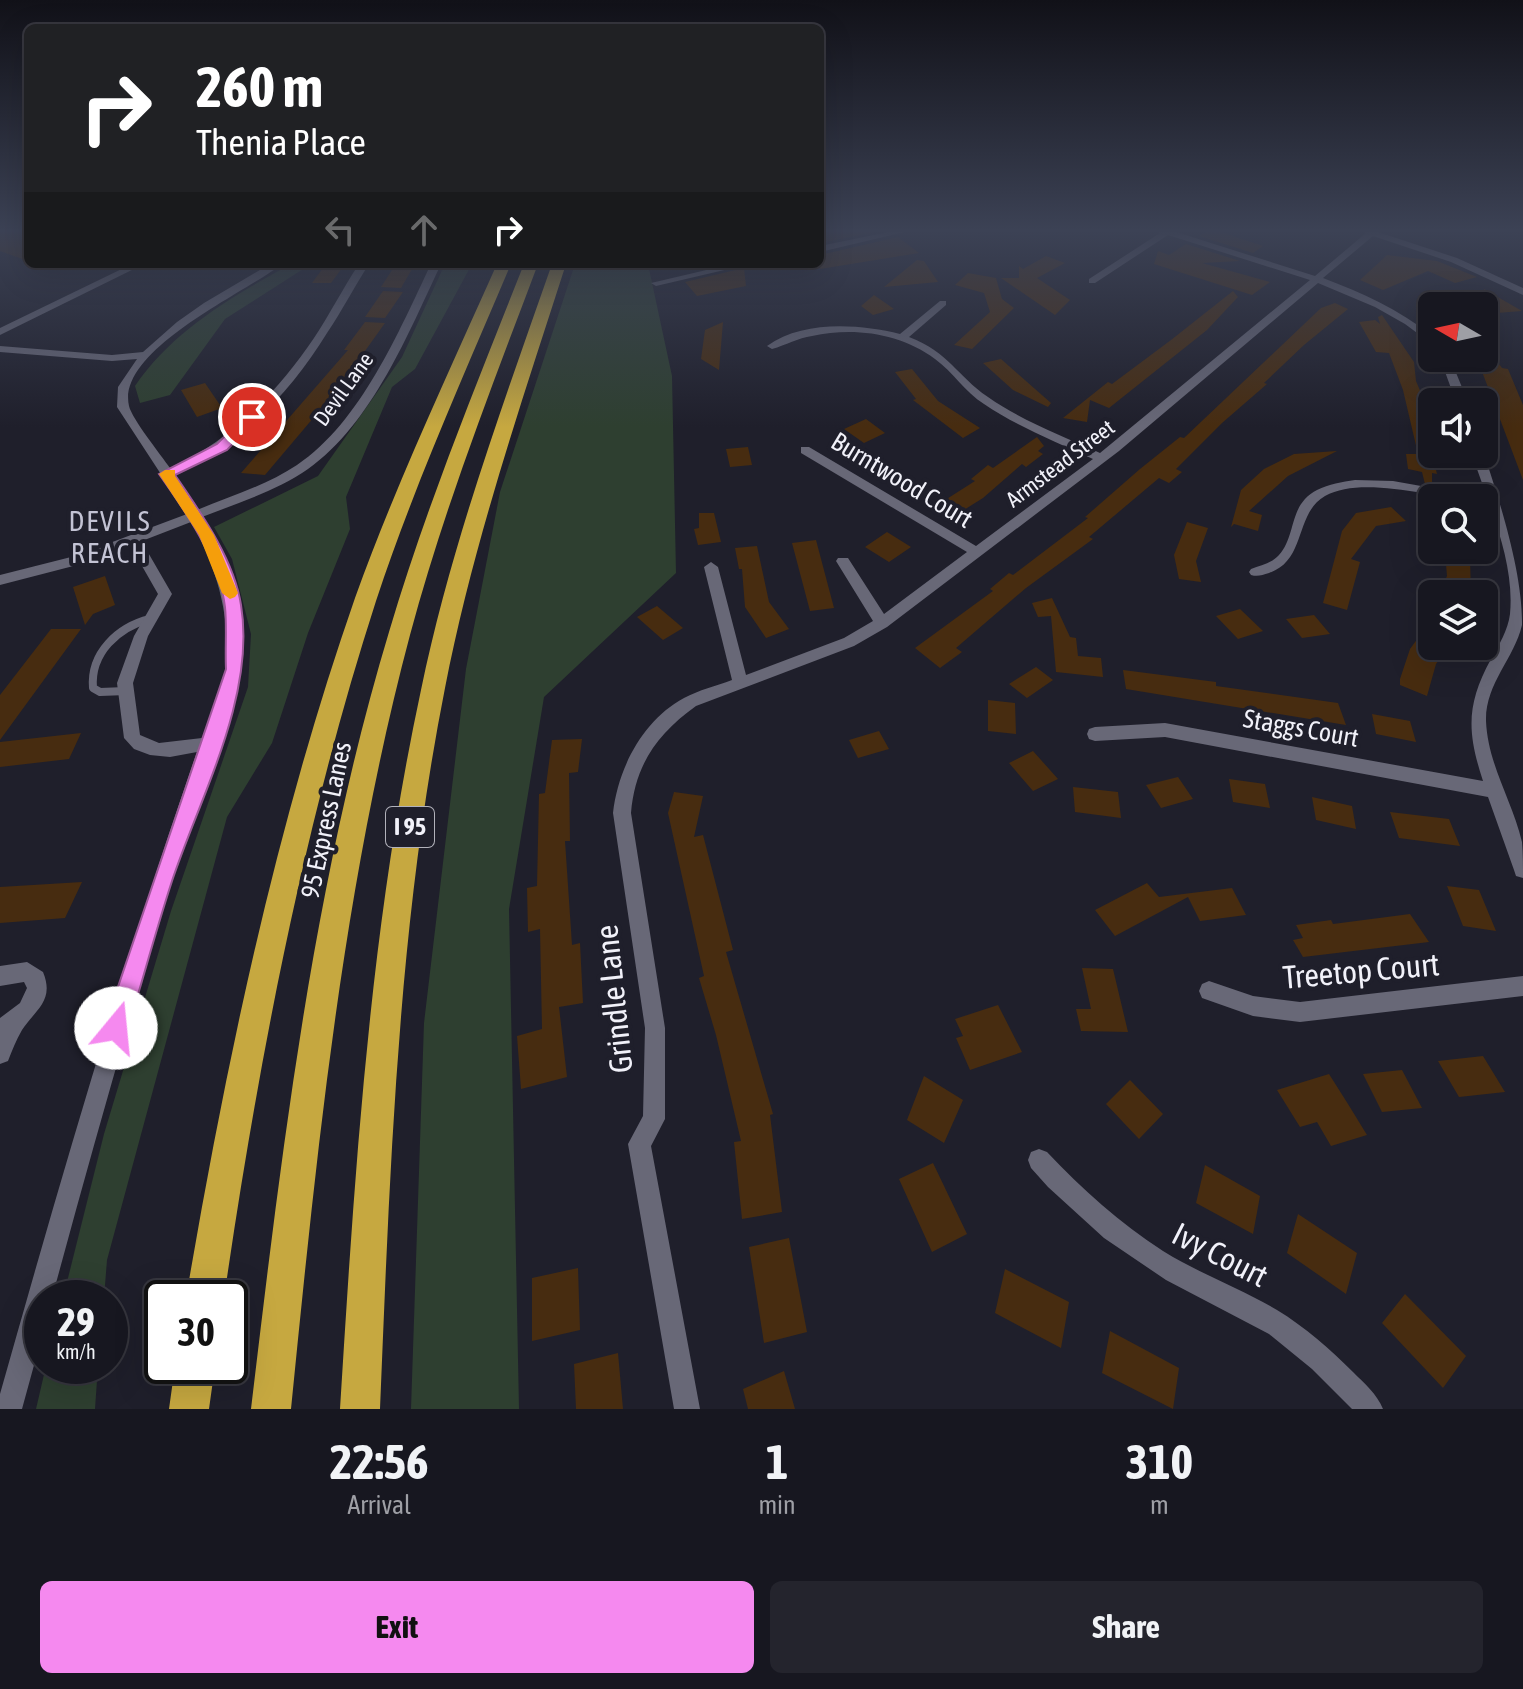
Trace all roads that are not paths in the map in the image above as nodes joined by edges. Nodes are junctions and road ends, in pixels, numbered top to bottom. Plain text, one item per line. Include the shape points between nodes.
1 (74, 296) edge
2 (222, 296) edge
3 (345, 296) edge
4 (421, 296) edge
5 (491, 296) edge
6 (519, 296) edge
7 (548, 296) edge
8 (1296, 296) edge
9 (1356, 296) edge
10 (943, 303) dead end
11 (1418, 328) edge
12 (0, 332) edge
13 (902, 337) junction
14 (772, 346) dead end
15 (0, 349) edge
16 (146, 355) junction
17 (805, 450) dead end
18 (1101, 458) junction
19 (167, 474) junction
20 (1418, 492) edge
21 (195, 515) junction
22 (1498, 526) edge
23 (975, 551) junction
24 (141, 552) dead end
25 (843, 561) dead end
26 (711, 567) dead end
27 (1256, 572) dead end
28 (0, 580) edge
29 (150, 619) junction
30 (882, 623) junction
31 (740, 681) junction
32 (126, 691) junction
33 (1095, 734) dead end
34 (211, 743) junction
35 (1497, 791) junction
36 (1523, 870) edge
37 (0, 976) edge
38 (1523, 986) edge
39 (1209, 991) dead end
40 (8, 1025) edge
41 (0, 1053) edge
42 (1039, 1160) dead end
43 (208, 1280) edge
44 (192, 1384) edge
45 (9, 1409) edge
46 (189, 1409) edge
47 (271, 1409) edge
48 (360, 1409) edge
49 (687, 1409) edge
50 (1370, 1409) edge

1 - 12 street
2 - 16 street
3 - 19 street via 314,346 231,440
4 - 21 street, Devil Lane via 392,356 327,446 284,479
5 - 43 highway via 401,507 336,696 294,849 259,1008
6 - 47 highway, 95 Express Lanes via 413,585 357,809 296,1180
7 - 48 highway, I 95 via 483,487 432,689 399,898 375,1148
8 - 18 street, Armstead Street
9 - 11 street
10 - 13 street
13 - 14 street via 843,329 808,333
13 - 18 street via 939,357 988,403
15 - 16 street via 112,358
16 - 19 street via 127,376 121,401
17 - 23 street, Burntwood Court
18 - 23 street, Armstead Street
19 - 21 street
20 - 27 street via 1370,485 1323,492 1305,507 1282,564
21 - 28 street, Devil Lane via 91,557
21 - 34 street via 226,579 236,636 234,669
22 - 35 street via 1518,579 1519,605 1478,710
23 - 30 street, Armstead Street
24 - 29 street via 165,594
25 - 30 street
26 - 31 street
29 - 32 street
29 - 32 lane via 119,632 91,680 100,692
30 - 31 street, Armstead Street via 849,642
31 - 49 street, Grindle Lane via 670,716 641,749 622,813 655,1028 654,1119 639,1144
32 - 34 street via 132,738 140,746 163,751
33 - 35 street, Staggs Court via 1165,730
34 - 45 street via 161,882 98,1087
35 - 36 street
37 - 40 street via 27,972 38,983 33,1002
38 - 39 street, Treetop Court via 1300,1012 1239,1004
40 - 41 street
42 - 50 street, Ivy Court via 1103,1224 1150,1258 1244,1304 1291,1334
44 - 46 highway

